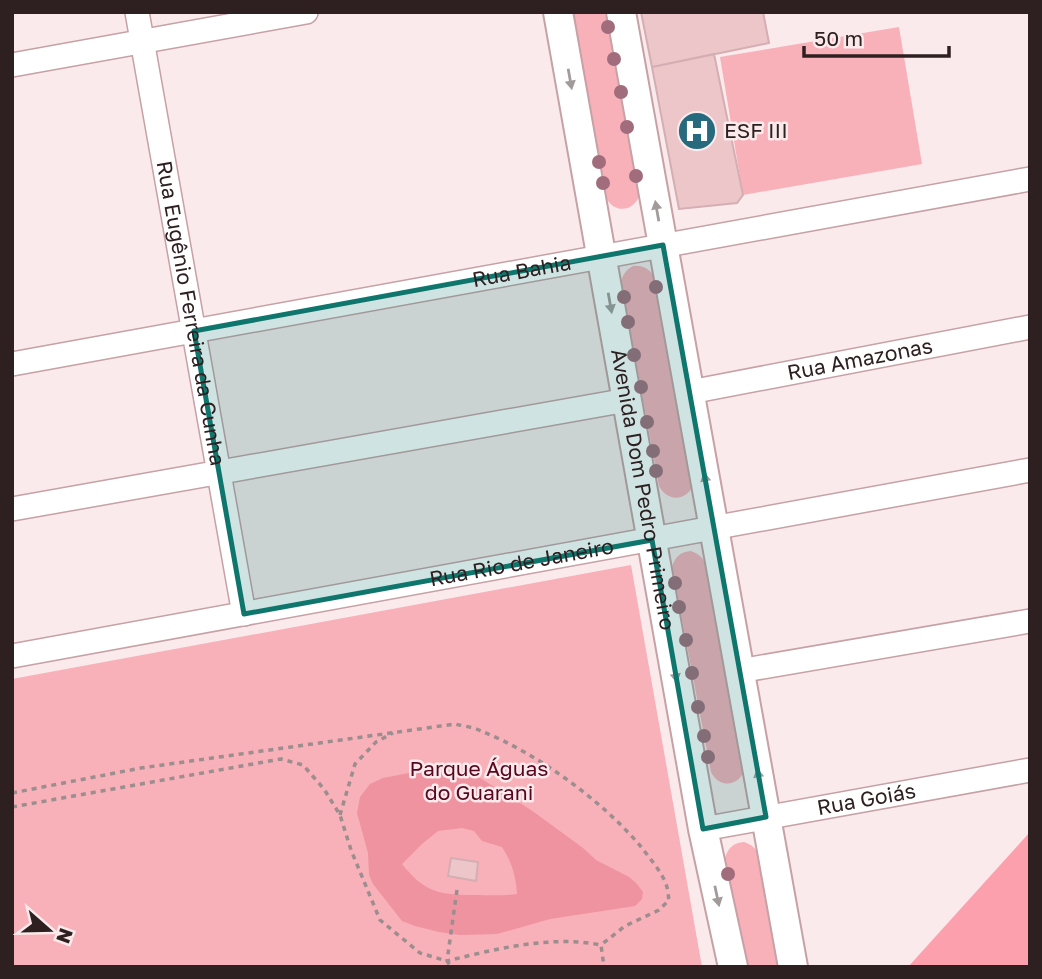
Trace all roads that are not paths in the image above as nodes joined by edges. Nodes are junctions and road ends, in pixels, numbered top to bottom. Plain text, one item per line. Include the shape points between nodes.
1 (137, 12) edge
2 (306, 12) edge
3 (558, 12) edge
4 (621, 12) edge
5 (143, 42) junction
6 (12, 65) edge
7 (1030, 179) edge
8 (663, 245) junction
9 (601, 257) junction
10 (1030, 327) edge
11 (194, 331) junction
12 (12, 364) edge
13 (690, 392) junction
14 (626, 400) junction
15 (1030, 470) edge
16 (219, 472) junction
17 (12, 509) edge
18 (714, 528) junction
19 (652, 540) junction
20 (244, 614) junction
21 (1030, 621) edge
22 (12, 656) edge
23 (739, 671) junction
24 (1030, 770) edge
25 (766, 817) junction
26 (703, 829) junction
27 (733, 967) edge
28 (793, 967) edge

1 - 5 street, Rua Eugênio Ferreira da Cunha
2 - 5 street
3 -> 9 street, Avenida Dom Pedro Primeiro
8 -> 4 street
5 - 6 street
5 - 11 street, Rua Eugênio Ferreira da Cunha
7 - 8 street, Rua Bahia
8 - 9 street, Rua Bahia
8 - 13 street
9 - 11 street, Rua Bahia
9 -> 14 street, Avenida Dom Pedro Primeiro
10 - 13 street, Rua Amazonas
11 - 12 street, Rua Bahia
11 - 16 street, Rua Eugênio Ferreira da Cunha
18 -> 13 street
14 - 16 street
14 - 19 street, Avenida Dom Pedro Primeiro
15 - 18 street, Rua Rio de Janeiro
16 - 17 street
16 - 20 street, Rua Eugênio Ferreira da Cunha
18 - 19 street, Rua Rio de Janeiro
18 - 23 street
19 - 20 street, Rua Rio de Janeiro
19 -> 26 street, Avenida Dom Pedro Primeiro
20 - 22 street, Rua Rio de Janeiro
21 - 23 street
25 -> 23 street
24 - 25 street, Rua Goiás
25 - 26 street, Rua Goiás
25 - 28 street
26 -> 27 street, Avenida Dom Pedro Primeiro

